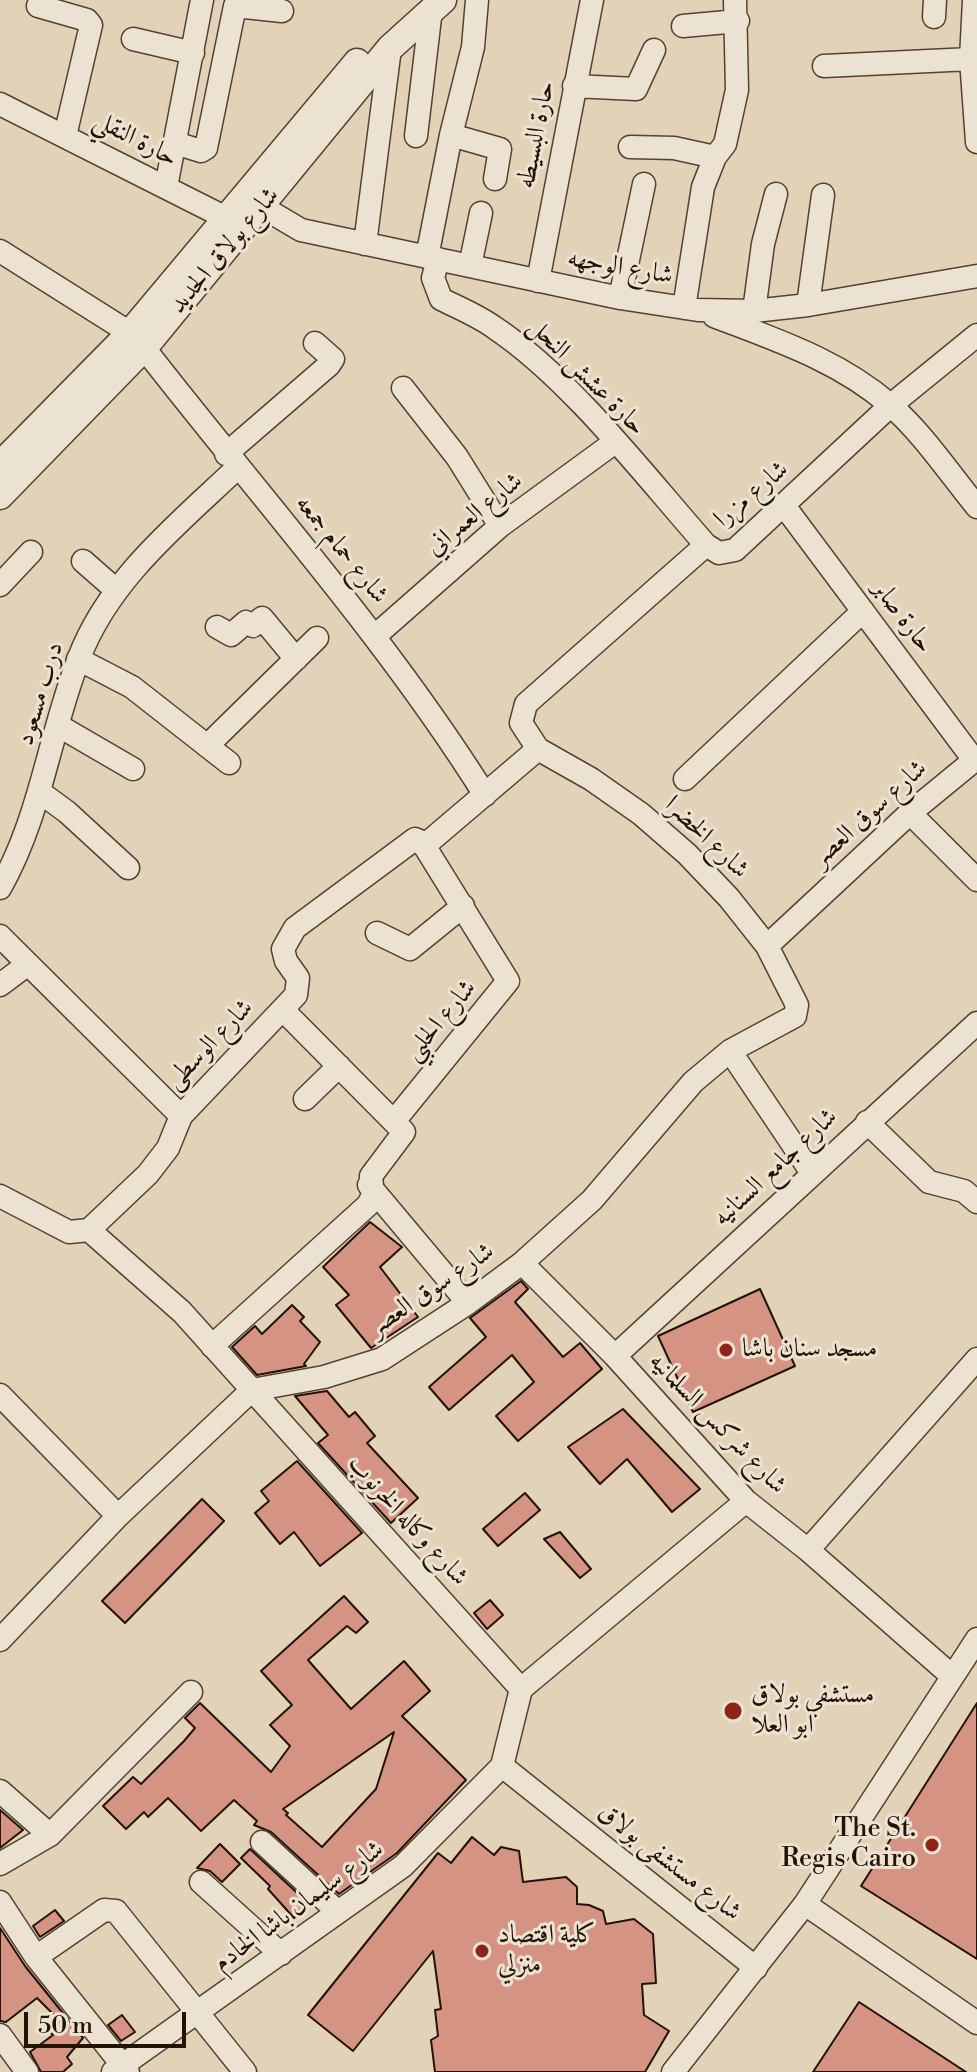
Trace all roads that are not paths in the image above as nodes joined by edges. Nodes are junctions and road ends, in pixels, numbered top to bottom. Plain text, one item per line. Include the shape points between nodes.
1 (202, 0) edge
2 (477, 0) edge
3 (592, 0) edge
4 (974, 0) edge
5 (425, 5) edge
6 (38, 6) dead end
7 (736, 10) edge
8 (282, 11) dead end
9 (683, 26) dead end
10 (133, 39) dead end
11 (390, 48) junction
12 (654, 50) dead end
13 (193, 53) junction
14 (971, 59) junction
15 (824, 66) dead end
16 (574, 86) junction
17 (0, 104) edge
18 (451, 135) junction
19 (65, 136) junction
20 (416, 136) dead end
21 (977, 142) edge
22 (175, 143) junction
23 (630, 147) dead end
24 (715, 157) junction
25 (495, 179) dead end
26 (644, 184) dead end
27 (166, 187) junction
28 (776, 194) dead end
29 (823, 195) dead end
30 (262, 207) junction
31 (481, 213) dead end
32 (235, 223) junction
33 (365, 244) junction
34 (0, 251) edge
35 (432, 258) junction
36 (470, 266) junction
37 (977, 276) edge
38 (538, 281) junction
39 (620, 298) junction
40 (808, 305) junction
41 (691, 309) junction
42 (754, 311) junction
43 (977, 335) edge
44 (137, 340) junction
45 (315, 343) dead end
46 (403, 388) dead end
47 (891, 405) junction
48 (615, 442) junction
49 (232, 461) junction
50 (0, 465) edge
51 (0, 496) edge
52 (785, 507) junction
53 (977, 507) edge
54 (500, 526) junction
55 (706, 545) junction
56 (31, 552) dead end
57 (83, 561) dead end
58 (0, 585) edge
59 (116, 590) junction
60 (863, 611) junction
61 (217, 627) dead end
62 (375, 636) junction
63 (317, 638) dead end
64 (78, 659) junction
65 (296, 659) junction
66 (59, 726) junction
67 (207, 746) junction
68 (538, 749) junction
69 (976, 759) edge
70 (229, 763) dead end
71 (133, 769) dead end
72 (685, 779) dead end
73 (41, 793) junction
74 (485, 795) junction
75 (910, 813) junction
76 (418, 842) junction
77 (128, 868) dead end
78 (2, 879) edge
79 (977, 880) edge
80 (463, 906) junction
81 (377, 933) dead end
82 (0, 936) edge
83 (767, 946) junction
84 (28, 964) junction
85 (0, 985) edge
86 (797, 1005) joint
87 (283, 1010) junction
88 (977, 1023) edge
89 (730, 1051) junction
90 (339, 1066) junction
91 (305, 1099) dead end
92 (181, 1116) junction
93 (395, 1120) junction
94 (867, 1122) junction
95 (812, 1173) junction
96 (369, 1185) junction
97 (973, 1190) edge
98 (0, 1196) edge
99 (89, 1230) junction
100 (522, 1263) junction
101 (468, 1303) junction
102 (212, 1346) junction
103 (615, 1356) junction
104 (977, 1359) edge
105 (252, 1390) junction
106 (0, 1395) edge
107 (746, 1501) junction
108 (118, 1516) junction
109 (808, 1550) junction
110 (977, 1639) edge
111 (0, 1640) edge
112 (952, 1676) junction
113 (521, 1689) junction
114 (191, 1692) dead end
115 (502, 1766) junction
116 (0, 1791) edge
117 (50, 1835) junction
118 (262, 1842) dead end
119 (0, 1864) edge
120 (201, 1882) dead end
121 (0, 1902) edge
122 (805, 1904) junction
123 (338, 1912) junction
124 (281, 1954) junction
125 (36, 1957) junction
126 (756, 1968) junction
127 (199, 2014) junction
128 (977, 2023) edge
129 (0, 2035) edge
130 (121, 2070) edge
131 (27, 2072) edge
132 (245, 2072) edge
133 (673, 2072) edge

1 - 13 street
2 - 18 street, حارة عشش النحل via 473,47
3 - 16 street, حارة البسيطه
4 - 14 street
5 - 11 street, شارع بولاق الجديد
5 - 20 street
5 - 32 street, شارع بولاق الجديد
6 - 19 street via 91,25
7 - 9 street
7 - 24 street via 737,90 725,144
8 - 22 street via 235,6 206,148
10 - 13 street
11 - 30 street, شارع بولاق الجديد
11 - 33 street
12 - 16 street via 636,89
13 - 22 street
14 - 15 street
14 - 21 street
16 - 38 street, حارة البسيطه
17 - 19 street, حارة النقلي
18 - 25 street via 500,149
18 - 35 street, حارة عشش النحل
19 - 27 street, حارة النقلي
22 - 27 street
23 - 24 street via 674,148
24 - 41 street via 703,187
26 - 39 street
27 - 32 street, حارة النقلي
28 - 42 street
29 - 40 street
30 - 32 street, شارع بولاق الجديد
30 - 33 street, شارع الوجهه via 301,230
31 - 36 street
32 - 44 street, شارع بولاق الجديد
33 - 35 street, شارع الوجهه
34 - 44 street
35 - 36 street, شارع الوجهه
35 - 48 street, حارة عشش النحل via 441,299 494,327 533,357
36 - 38 street, شارع الوجهه
37 - 40 street, شارع الوجهه
38 - 39 street, شارع الوجهه
39 - 41 street, شارع الوجهه
40 - 42 street, شارع الوجهه
41 - 42 street, شارع الوجهه
41 - 47 street via 815,355
43 - 47 street, شارع مزرا
44 - 49 street, شارع حمام جمعه
44 - 50 street, شارع بولاق الجديد
44 - 51 street, شارع بولاق الجديد
45 - 49 street, درب مسعود via 331,354 329,365
46 - 54 street via 457,457
47 - 52 street, شارع مزرا
47 - 53 street
48 - 54 street, شارع العمراني
48 - 55 street, حارة عشش النحل
49 - 59 street, درب مسعود
49 - 62 street, شارع حمام جمعه
52 - 55 street, شارع مزرا via 735,550 719,553
52 - 60 street, حارة صابر
54 - 62 street, شارع العمراني
55 - 68 street, شارع مزرا via 526,704 521,723
56 - 58 street
57 - 59 street
59 - 64 street, درب مسعود
60 - 69 street, حارة صابر
60 - 72 street
61 - 65 street via 231,635 246,622 253,626 263,618
62 - 74 street, شارع حمام جمعه via 437,718
63 - 65 street
64 - 66 street, درب مسعود
64 - 67 street via 132,687
65 - 67 street
66 - 71 street
66 - 73 street, درب مسعود
67 - 70 street
68 - 74 street
68 - 83 street, شارع الخضرا via 641,814 687,854
69 - 75 street, شارع سوق العصر
73 - 77 street
73 - 78 street, درب مسعود via 27,835
74 - 76 street
75 - 79 street
75 - 83 street, شارع سوق العصر
76 - 80 street, شارع الحلبي
76 - 87 street, شارع الوسطى via 286,939 286,961 300,986
80 - 81 street via 410,949
80 - 93 street, شارع الحلبي via 508,984
82 - 84 street
83 - 86 street, شارع الخضرا
84 - 85 street
84 - 92 street
86 - 89 street, شارع سوق العصر via 793,1018
87 - 90 street
87 - 92 street, شارع الوسطى
88 - 94 street, شارع جامع السنانيه
89 - 95 street
89 - 100 street, شارع سوق العصر via 693,1082 592,1200
90 - 91 street
90 - 93 street
92 - 99 street, شارع الوسطى via 168,1148 148,1174
93 - 96 street, شارع الحلبي via 403,1134
94 - 95 street, شارع جامع السنانيه
94 - 97 street via 929,1182
95 - 103 street, شارع جامع السنانيه
96 - 101 street
96 - 102 street, شارع الحلبي via 373,1195 368,1205
98 - 99 street via 69,1232
99 - 102 street, شارع وكاله الخرنوب via 182,1312
100 - 101 street, شارع سوق العصر
100 - 103 street, شارع شركس السلمانيه
101 - 105 street, شارع سوق العصر via 382,1359 324,1377
102 - 105 street, شارع وكاله الخرنوب
103 - 107 street, شارع شركس السلمانيه
104 - 109 street
105 - 108 street
105 - 113 street, شارع وكاله الخرنوب
106 - 108 street
107 - 109 street, شارع شركس السلمانيه
107 - 113 street
108 - 111 street
109 - 112 street, شارع شركس السلمانيه
110 - 112 street
112 - 122 street
113 - 115 street
114 - 117 street
115 - 123 street, شارع سليمان باشا الخادم via 403,1866
115 - 126 street, شارع مستشفى بولاق
116 - 117 street
117 - 119 street
118 - 123 street
120 - 124 street
121 - 125 street
122 - 126 street
122 - 128 street
123 - 124 street, شارع سليمان باشا الخادم
124 - 127 street, شارع سليمان باشا الخادم
125 - 127 street via 104,1910 116,1911
125 - 130 street
126 - 133 street
127 - 130 street, شارع سليمان باشا الخادم
127 - 132 street
129 - 131 street

